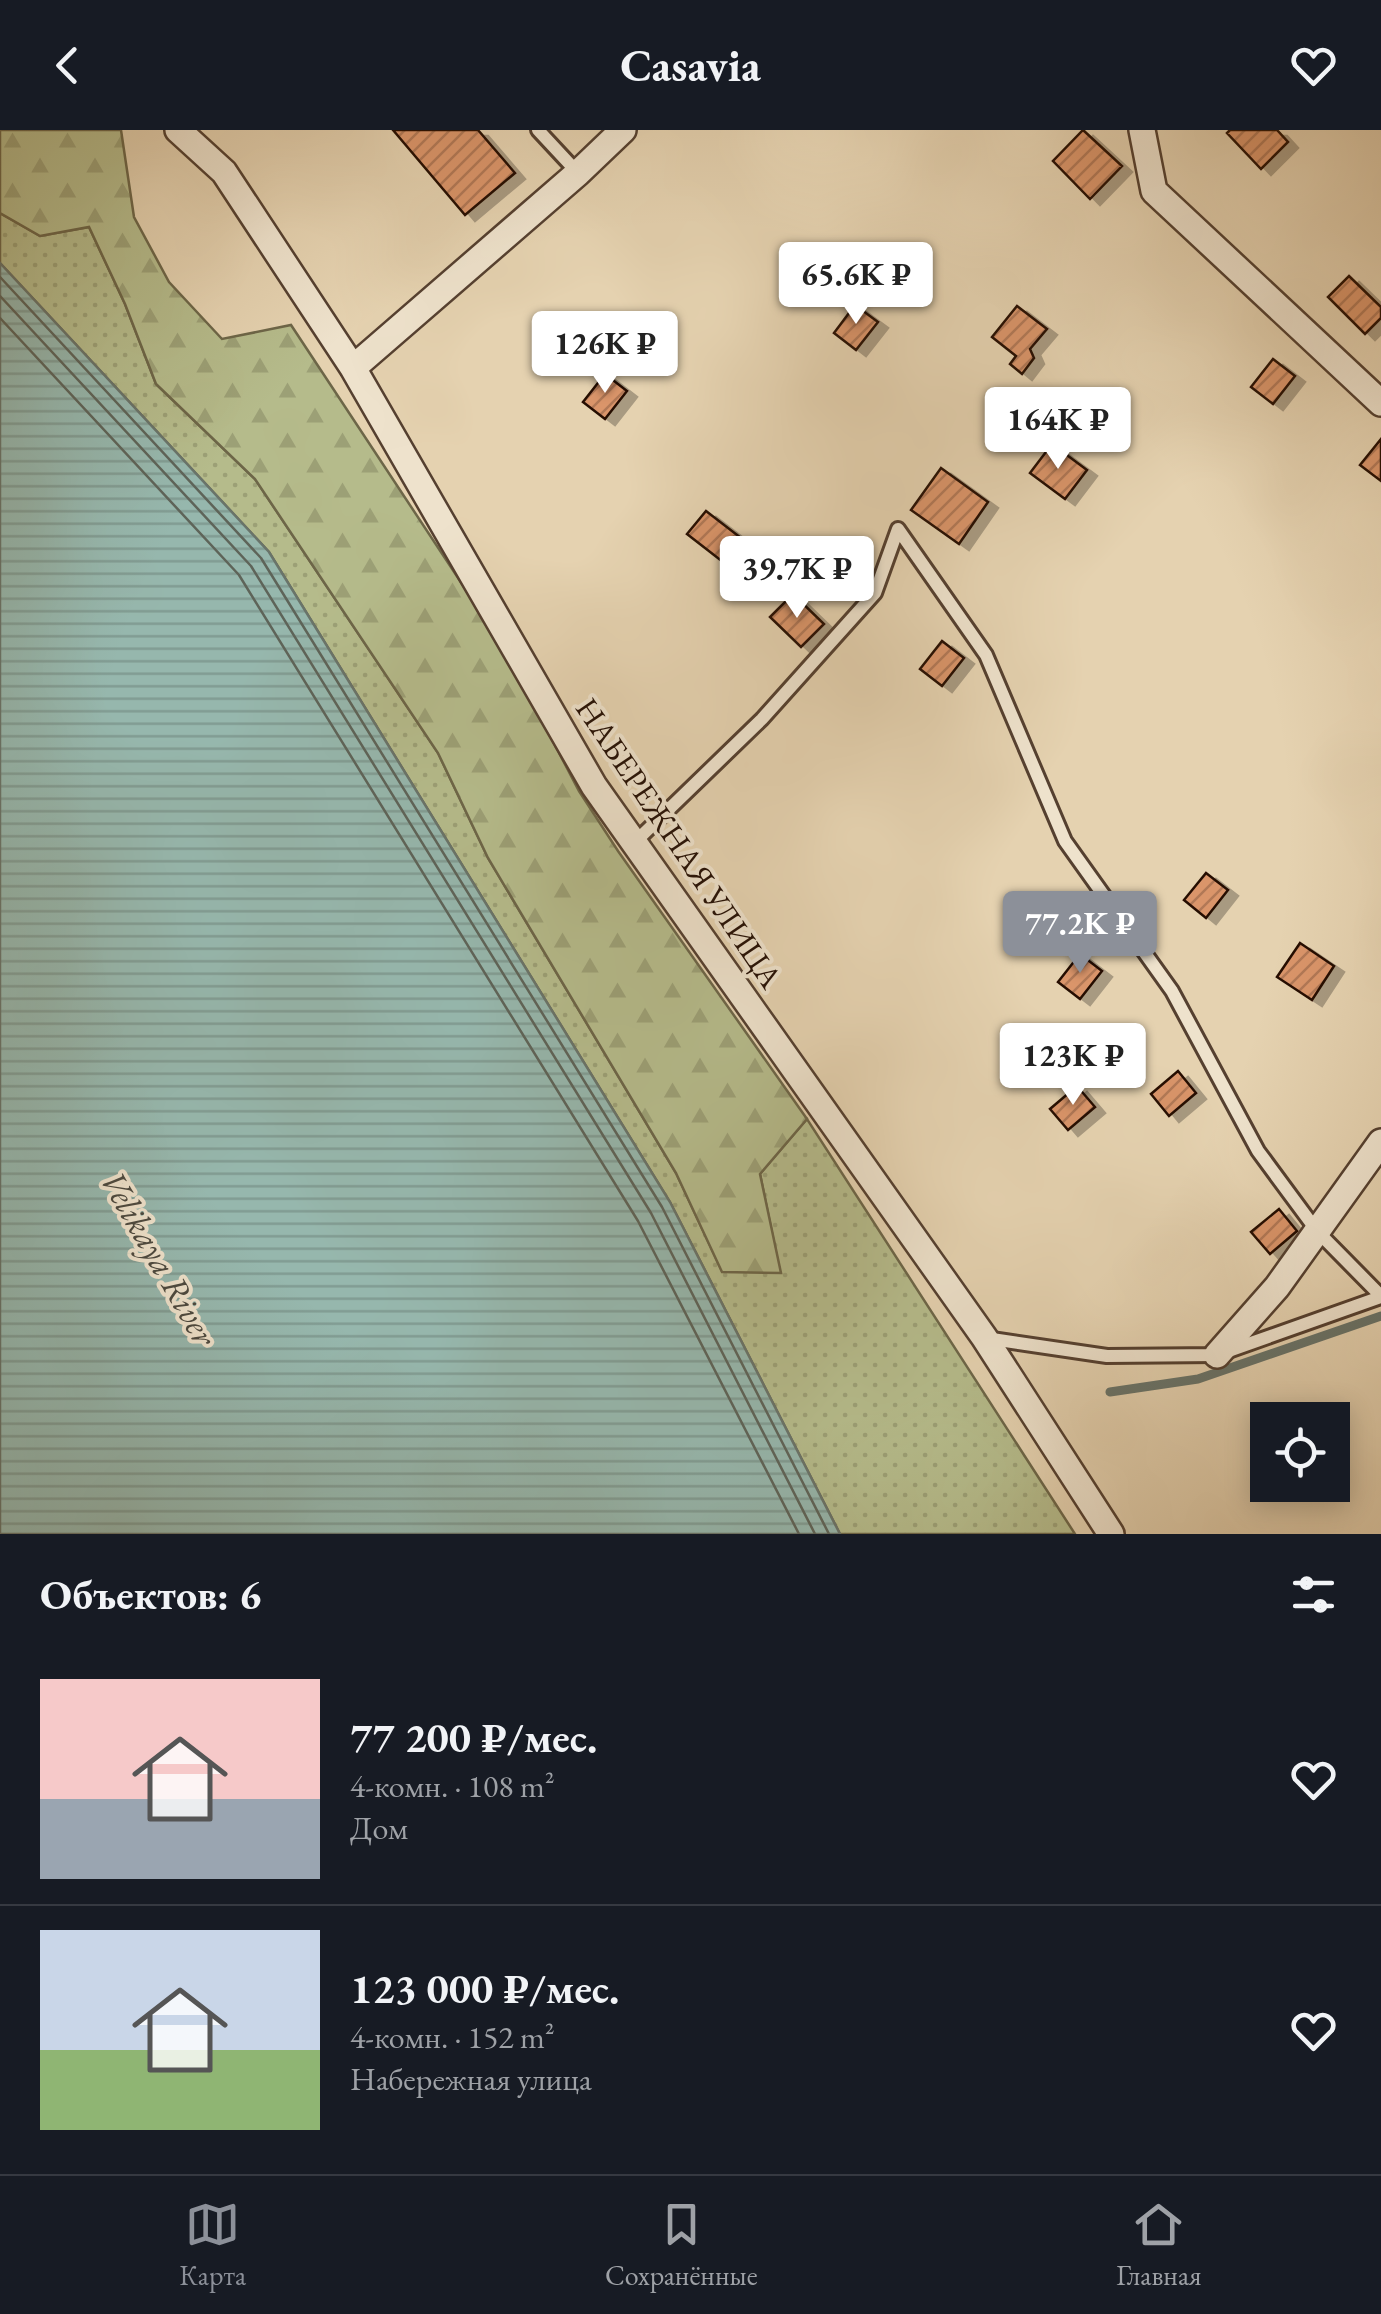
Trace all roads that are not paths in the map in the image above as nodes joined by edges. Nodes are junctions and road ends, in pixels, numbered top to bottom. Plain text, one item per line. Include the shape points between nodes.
1 (178, 130) edge
2 (538, 130) edge
3 (622, 130) edge
4 (1142, 130) edge
5 (578, 173) junction
6 (352, 368) junction
7 (1381, 402) edge
8 (634, 843) junction
9 (1381, 1142) edge
10 (1317, 1232) junction
11 (1381, 1297) edge
12 (984, 1338) junction
13 (1217, 1355) junction
14 (1111, 1534) edge

1 - 6 street, НАБЕРЕЖНАЯ УЛИЦА via 224,172
2 - 5 lane
3 - 5 street
4 - 7 street via 1154,191
5 - 6 street
6 - 8 street, НАБЕРЕЖНАЯ УЛИЦА via 594,786
8 - 10 lane via 762,719 875,594 898,529 986,655 1065,841 1172,991 1258,1151
8 - 12 street, НАБЕРЕЖНАЯ УЛИЦА
9 - 10 street
10 - 11 lane
10 - 13 street
11 - 13 lane
12 - 13 lane via 1107,1356
12 - 14 street, НАБЕРЕЖНАЯ УЛИЦА

